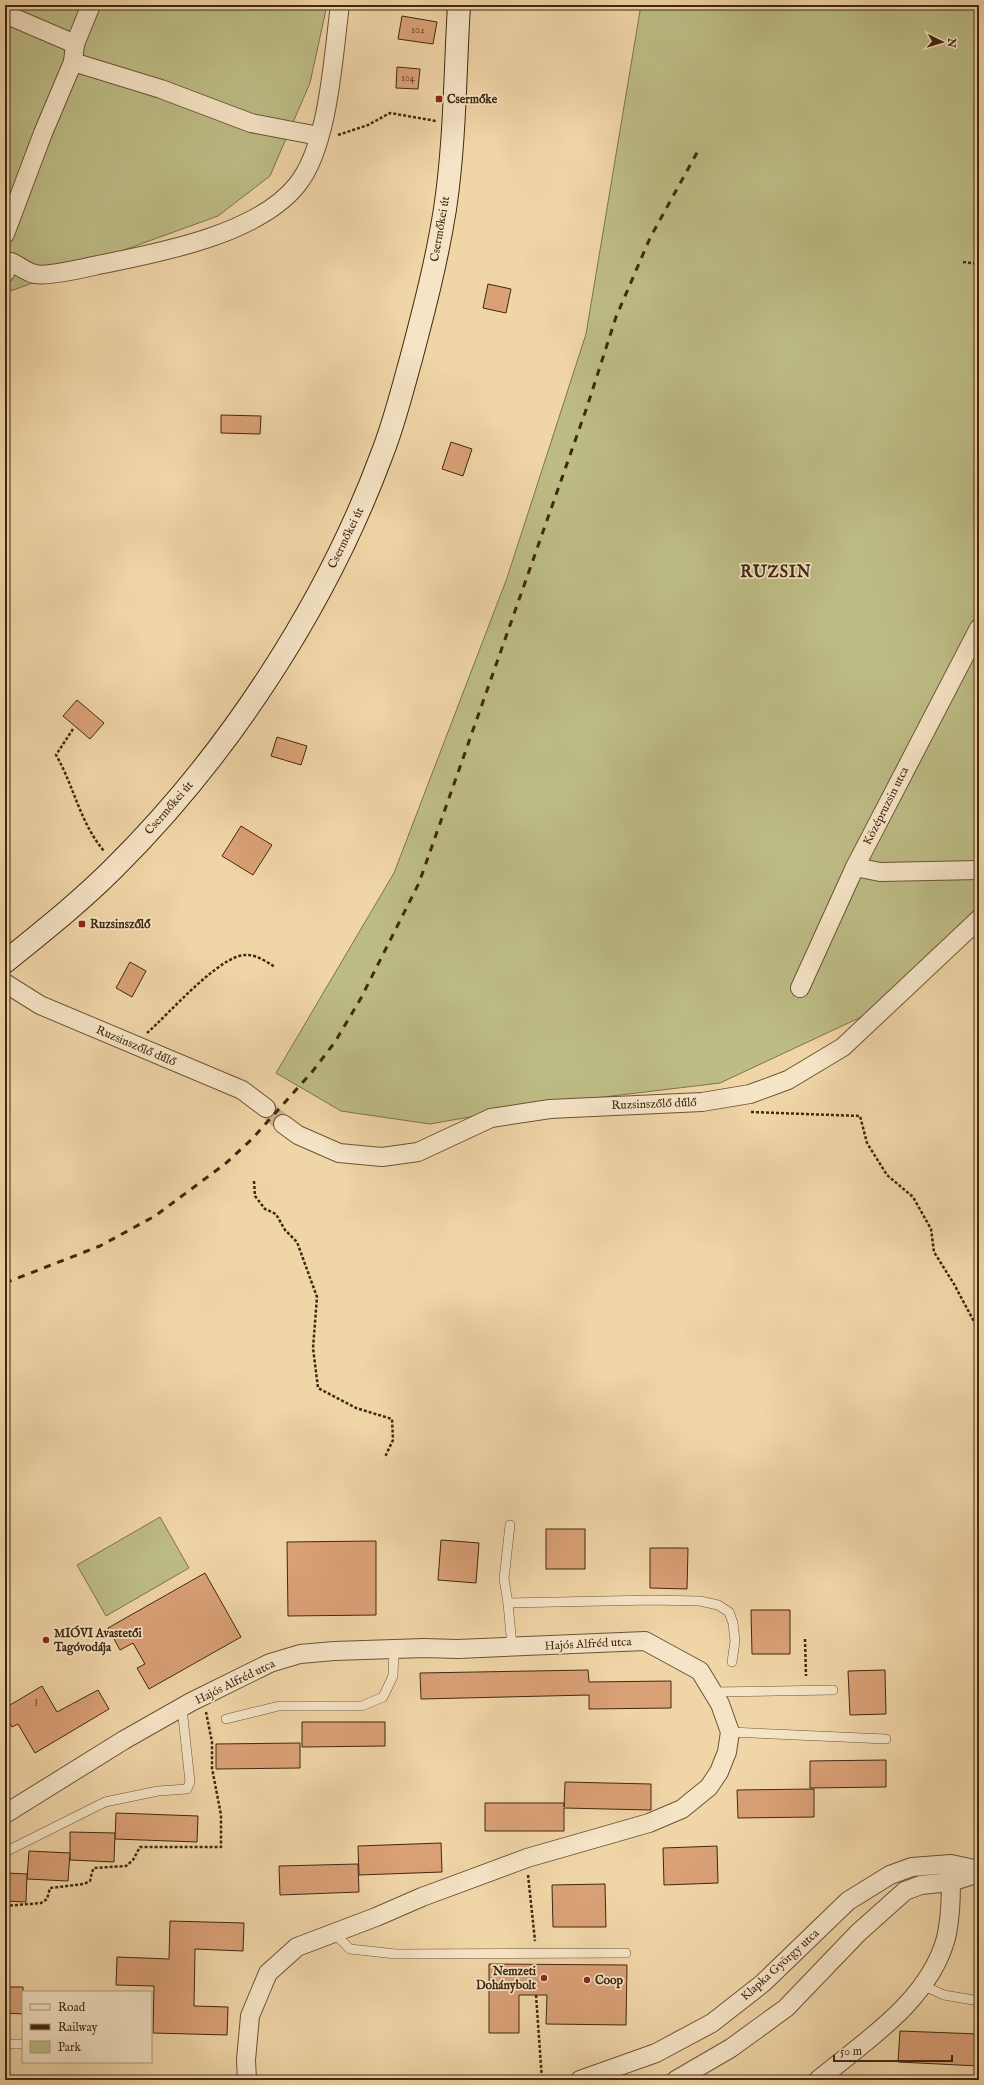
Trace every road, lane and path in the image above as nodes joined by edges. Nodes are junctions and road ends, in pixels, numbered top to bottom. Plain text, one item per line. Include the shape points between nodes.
1 (91, 5) edge
2 (340, 5) edge
3 (459, 5) edge
4 (5, 14) edge
5 (75, 44) junction
6 (73, 62) junction
7 (452, 124) junction
8 (319, 136) junction
9 (5, 234) edge
10 (7, 262) edge
11 (963, 262) dead end
12 (979, 264) edge
13 (979, 628) edge
14 (73, 729) dead end
15 (116, 866) junction
16 (855, 867) junction
17 (979, 870) edge
18 (979, 919) edge
19 (5, 962) edge
20 (275, 967) dead end
21 (5, 983) edge
22 (800, 988) dead end
23 (133, 1045) junction
24 (266, 1108) tunnel mouth
25 (750, 1112) dead end
26 (283, 1124) tunnel mouth
27 (254, 1181) dead end
28 (979, 1331) edge
29 (385, 1457) dead end
30 (510, 1525) dead end
31 (508, 1603) junction
32 (805, 1639) dead end
33 (512, 1646) junction
34 (394, 1650) junction
35 (732, 1662) dead end
36 (806, 1676) dead end
37 (833, 1690) dead end
38 (711, 1692) junction
39 (182, 1708) junction
40 (205, 1708) dead end
41 (226, 1719) dead end
42 (730, 1732) junction
43 (886, 1739) dead end
44 (5, 1814) edge
45 (5, 1852) edge
46 (526, 1858) junction
47 (979, 1870) edge
48 (951, 1873) junction
49 (979, 1873) edge
50 (5, 1906) edge
51 (336, 1931) junction
52 (626, 1953) dead end
53 (537, 1955) junction
54 (922, 1985) junction
55 (536, 1995) dead end
56 (979, 2001) edge
57 (5, 2044) edge
58 (22, 2044) edge
59 (247, 2080) edge
60 (542, 2080) edge
61 (580, 2080) edge
62 (676, 2080) edge
63 (818, 2080) edge

1 - 5 street
2 - 8 street via 324,118
3 - 7 main road, Csermőkei út
4 - 5 street
5 - 6 street
6 - 8 street via 161,89 251,123
6 - 9 street via 42,133
7 - 8 path via 390,113 368,125 334,136
7 - 15 main road, Csermőkei út via 445,207 428,297 383,453 356,518 319,594 276,666 208,761 152,828
8 - 10 street via 314,156 297,185 279,203 246,222 203,241 71,271 35,274
11 - 12 path
13 - 16 street, Középruzsin utca
14 - 15 path via 56,755 66,773 79,810 95,840
15 - 19 main road, Csermőkei út
16 - 17 street via 880,872
16 - 22 street, Középruzsin utca
18 - 26 street, Ruzsinszőlő dűlő via 843,1047 788,1080 750,1094 702,1102 550,1108 491,1118 418,1152 382,1157 339,1153 298,1135
20 - 23 path via 247,954 226,960
21 - 23 street, Ruzsinszőlő dűlő via 40,1005
23 - 24 street, Ruzsinszőlő dűlő via 242,1090
25 - 28 path via 860,1116 867,1143 887,1175 913,1197 930,1229 934,1252
27 - 29 path via 255,1196 265,1209 276,1214 285,1230 297,1242 317,1297 313,1348 318,1388 356,1408 392,1419 393,1440
30 - 31 lane via 504,1579
31 - 33 lane
31 - 35 lane via 652,1600 700,1601 718,1605 729,1612 733,1623 735,1641
32 - 36 path
33 - 34 street, Hajós Alfréd utca
33 - 38 street, Hajós Alfréd utca via 644,1641 700,1671
34 - 39 street, Hajós Alfréd utca via 300,1654 270,1663
34 - 41 lane via 393,1676 383,1697 362,1706 279,1706
37 - 38 lane
38 - 42 street, Hajós Alfréd utca via 720,1704
39 - 44 street, Hajós Alfréd utca via 124,1740
39 - 45 lane via 190,1782 187,1789 158,1791 105,1802
40 - 50 path via 221,1815 220,1847 140,1847 126,1866 94,1868 90,1881 50,1888 47,1899 41,1903
42 - 43 lane
42 - 46 street, Hajós Alfréd utca via 727,1752 719,1772 709,1787 682,1809 649,1823
46 - 51 street, Hajós Alfréd utca
46 - 53 path
47 - 48 street, Klapka György utca
48 - 49 street, Klapka György utca
48 - 54 street via 945,1938
48 - 61 street, Klapka György utca via 912,1867 890,1875 848,1901 764,1983 712,2023 656,2052
48 - 62 street, Klapka György utca via 905,1891 858,1933 786,2008 731,2048
51 - 53 lane via 338,1937 350,1949 396,1954
51 - 59 street, Hajós Alfréd utca via 297,1947 268,1973 250,2016
52 - 53 lane
54 - 56 lane via 944,1995
54 - 63 street via 904,2008
55 - 60 path
57 - 58 lane

